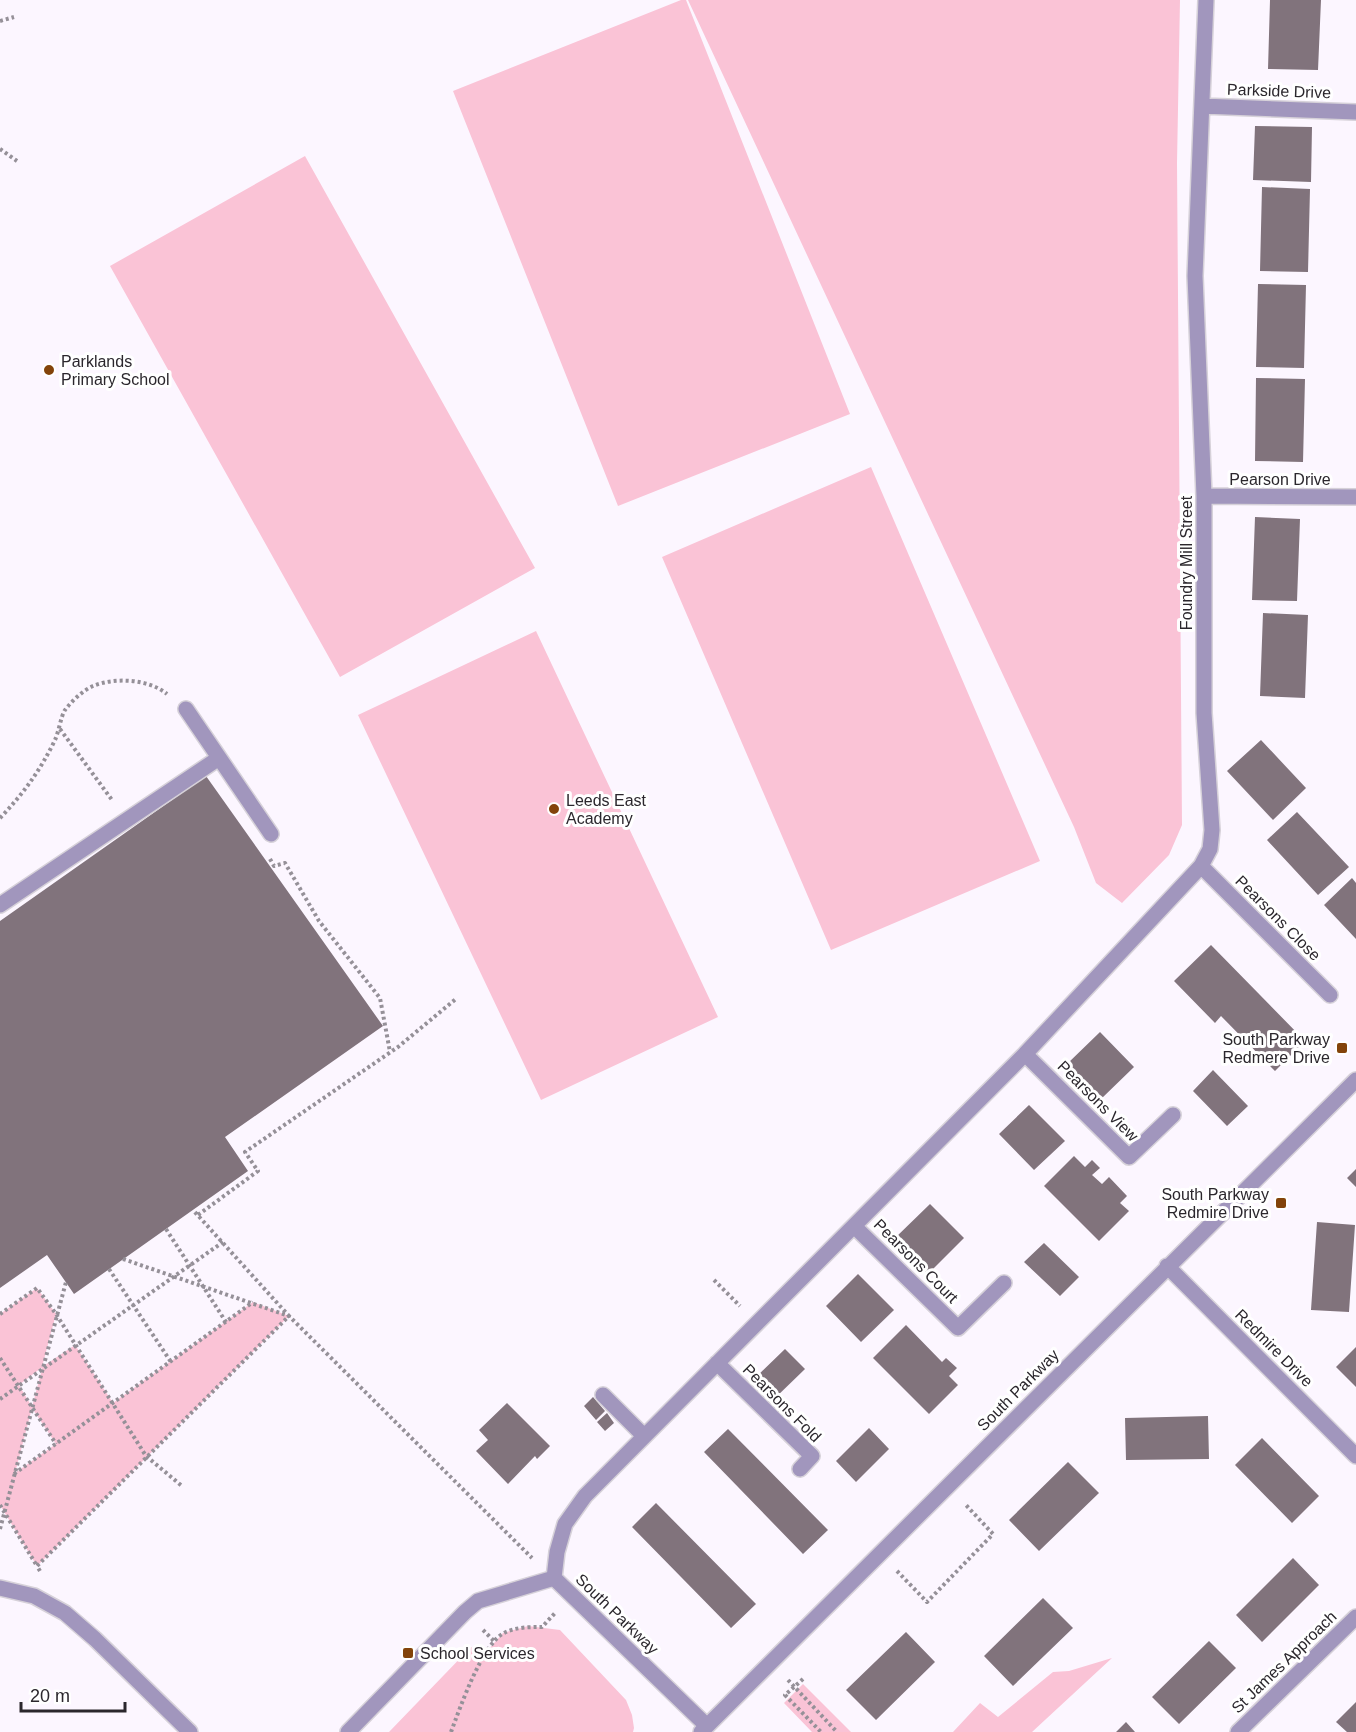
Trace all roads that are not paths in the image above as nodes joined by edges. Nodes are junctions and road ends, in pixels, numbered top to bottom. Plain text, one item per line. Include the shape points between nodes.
1 (1206, 0) edge
2 (1202, 106) junction
3 (1356, 112) edge
4 (1204, 496) junction
5 (1356, 497) edge
6 (186, 709) road end
7 (219, 758) junction
8 (271, 834) road end
9 (1201, 867) junction
10 (0, 905) edge
11 (1330, 995) dead end
12 (1025, 1054) junction
13 (1356, 1080) edge
14 (1173, 1115) dead end
15 (854, 1226) junction
16 (1167, 1266) junction
17 (1004, 1282) dead end
18 (717, 1363) junction
19 (603, 1395) dead end
20 (644, 1436) junction
21 (1356, 1456) edge
22 (800, 1469) dead end
23 (554, 1578) junction
24 (0, 1588) edge
25 (1356, 1617) edge
26 (704, 1729) edge
27 (190, 1732) edge
28 (348, 1732) edge
29 (1238, 1732) edge

1 - 2 street, Foundry Mill Street
2 - 3 street, Parkside Drive
2 - 4 street, Foundry Mill Street via 1195,276
4 - 5 street, Pearson Drive
4 - 9 street, Foundry Mill Street via 1204,713 1212,830 1210,849
6 - 7 street
7 - 8 street
7 - 10 street
9 - 11 street, Pearsons Close
9 - 12 street, Foundry Mill Street
12 - 14 street, Pearsons View via 1129,1157
12 - 15 street, South Parkway
13 - 16 street, South Parkway
15 - 17 street, Pearsons Court via 958,1328
15 - 18 street, South Parkway
16 - 21 street, Redmire Drive
16 - 26 street, South Parkway
18 - 20 street, South Parkway
18 - 22 street, Pearsons Fold via 812,1456
19 - 20 street
20 - 23 street, South Parkway via 585,1496 565,1524
23 - 26 street, South Parkway
23 - 28 street, South Parkway via 478,1601
24 - 27 street via 34,1596 65,1613
25 - 29 street, St James Approach

